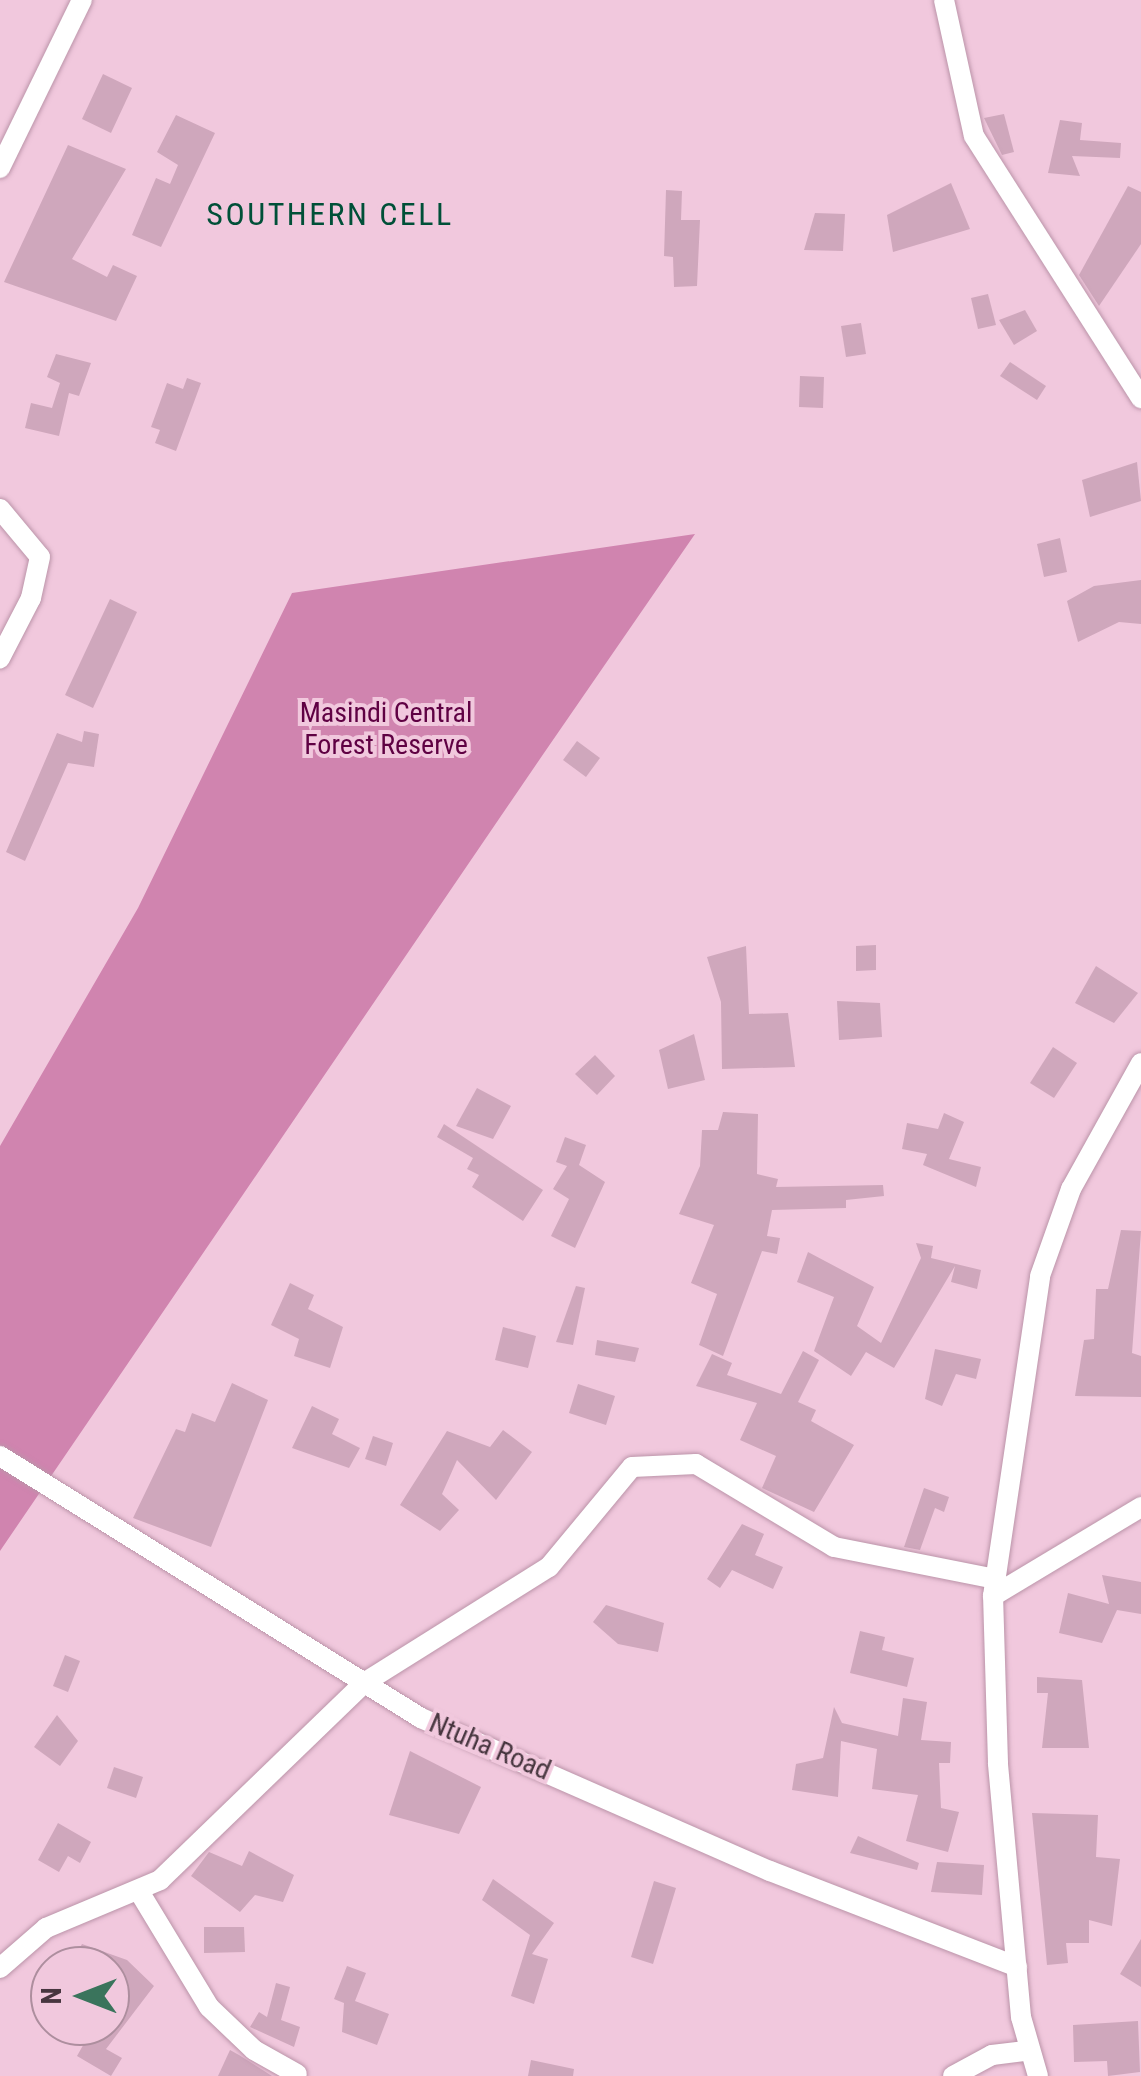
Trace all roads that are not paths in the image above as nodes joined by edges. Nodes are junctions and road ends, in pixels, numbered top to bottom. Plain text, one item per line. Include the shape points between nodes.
1 (82, 0) edge
2 (944, 0) edge
3 (0, 168) edge
4 (1141, 398) edge
5 (0, 509) edge
6 (0, 658) edge
7 (1141, 1063) edge
8 (0, 1456) edge
9 (1141, 1507) edge
10 (994, 1588) junction
11 (364, 1683) junction
12 (140, 1893) junction
13 (1018, 1967) junction
14 (0, 1968) edge
15 (1026, 2052) junction
16 (297, 2074) edge
17 (952, 2076) edge
18 (1038, 2076) edge

1 - 3 street
2 - 4 street via 974,136
5 - 6 street via 40,557 32,598
7 - 10 street via 1071,1190 1040,1276
8 - 11 street, Ntuha Road
9 - 10 street
10 - 11 street via 834,1547 712,1470 644,1463 626,1473 549,1567
10 - 13 street
11 - 12 street
11 - 13 street, Ntuha Road via 422,1718 770,1871
12 - 14 street via 46,1928
12 - 16 street via 209,2007 254,2050
13 - 15 street
15 - 17 street via 992,2054
15 - 18 street

